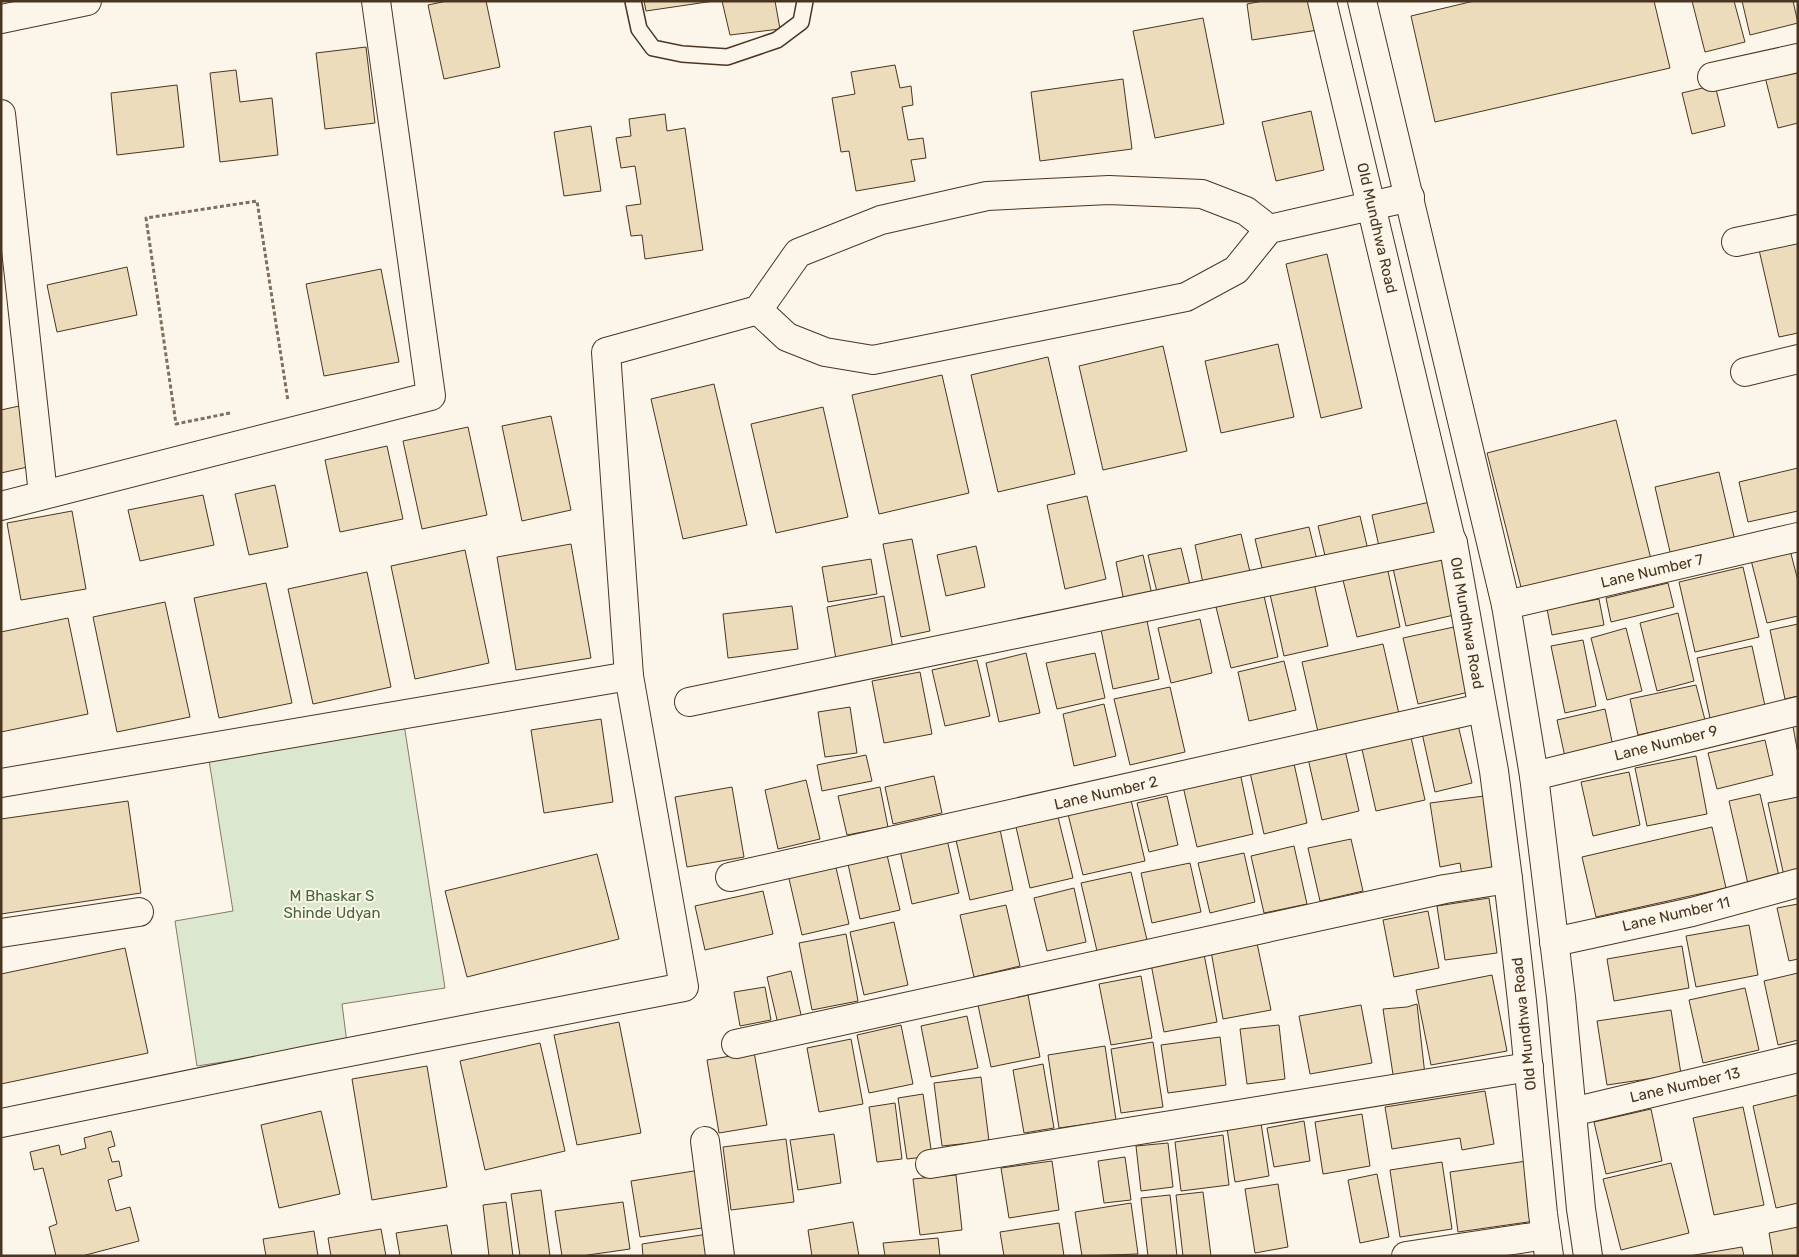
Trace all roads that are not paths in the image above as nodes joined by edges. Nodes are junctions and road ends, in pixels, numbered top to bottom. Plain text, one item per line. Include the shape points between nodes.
1 (87, 1) edge
2 (376, 1) edge
3 (633, 1) edge
4 (805, 1) edge
5 (1322, 1) edge
6 (1362, 1) edge
7 (1, 20) edge
8 (1798, 58) edge
9 (1712, 77) dead end
10 (1, 114) edge
11 (1410, 197) junction
12 (1372, 205) junction
13 (1269, 228) junction
14 (1798, 229) edge
15 (1736, 242) dead end
16 (758, 310) junction
17 (1798, 359) edge
18 (1745, 372) dead end
19 (43, 494) junction
20 (1, 506) edge
21 (1798, 537) edge
22 (1453, 543) junction
23 (1506, 605) junction
24 (629, 676) junction
25 (689, 702) dead end
26 (1482, 708) junction
27 (1798, 711) edge
28 (1534, 776) junction
29 (1, 783) edge
30 (730, 877) dead end
31 (1508, 879) junction
32 (1798, 883) edge
33 (139, 912) dead end
34 (1, 933) edge
35 (1554, 942) junction
36 (736, 1044) dead end
37 (1798, 1058) edge
38 (1529, 1067) junction
39 (1572, 1112) junction
40 (1, 1123) edge
41 (705, 1142) dead end
42 (930, 1164) dead end
43 (1547, 1245) edge
44 (720, 1256) edge
45 (1406, 1256) edge
46 (1588, 1256) edge

1 - 7 main road
2 - 19 main road via 431,396
3 - 4 lane via 639,29 653,48 727,57 777,40 800,22
5 - 12 main road, Old Mundhwa Road
6 - 11 main road
8 - 9 main road
10 - 19 main road
11 - 12 main road
11 - 23 main road
12 - 13 main road
12 - 22 main road, Old Mundhwa Road
13 - 16 main road via 1246,211 1202,194 1109,190 987,196 881,220 798,253
13 - 16 main road via 1236,270 1186,297 873,360 825,352 787,337
14 - 15 main road
16 - 24 main road via 606,352
17 - 18 main road
19 - 20 main road
21 - 23 main road, Lane Number 7
22 - 25 main road
22 - 26 main road, Old Mundhwa Road
23 - 28 main road
24 - 29 main road
24 - 40 main road via 684,987
26 - 30 main road, Lane Number 2
26 - 31 main road, Old Mundhwa Road
27 - 28 main road, Lane Number 9
28 - 35 main road
31 - 36 main road via 1435,891
31 - 38 main road, Old Mundhwa Road
32 - 35 main road, Lane Number 11 via 1692,912
33 - 34 main road
35 - 39 main road
37 - 39 main road, Lane Number 13
38 - 42 main road
38 - 43 main road, Old Mundhwa Road
39 - 46 main road
41 - 44 main road
43 - 45 main road

